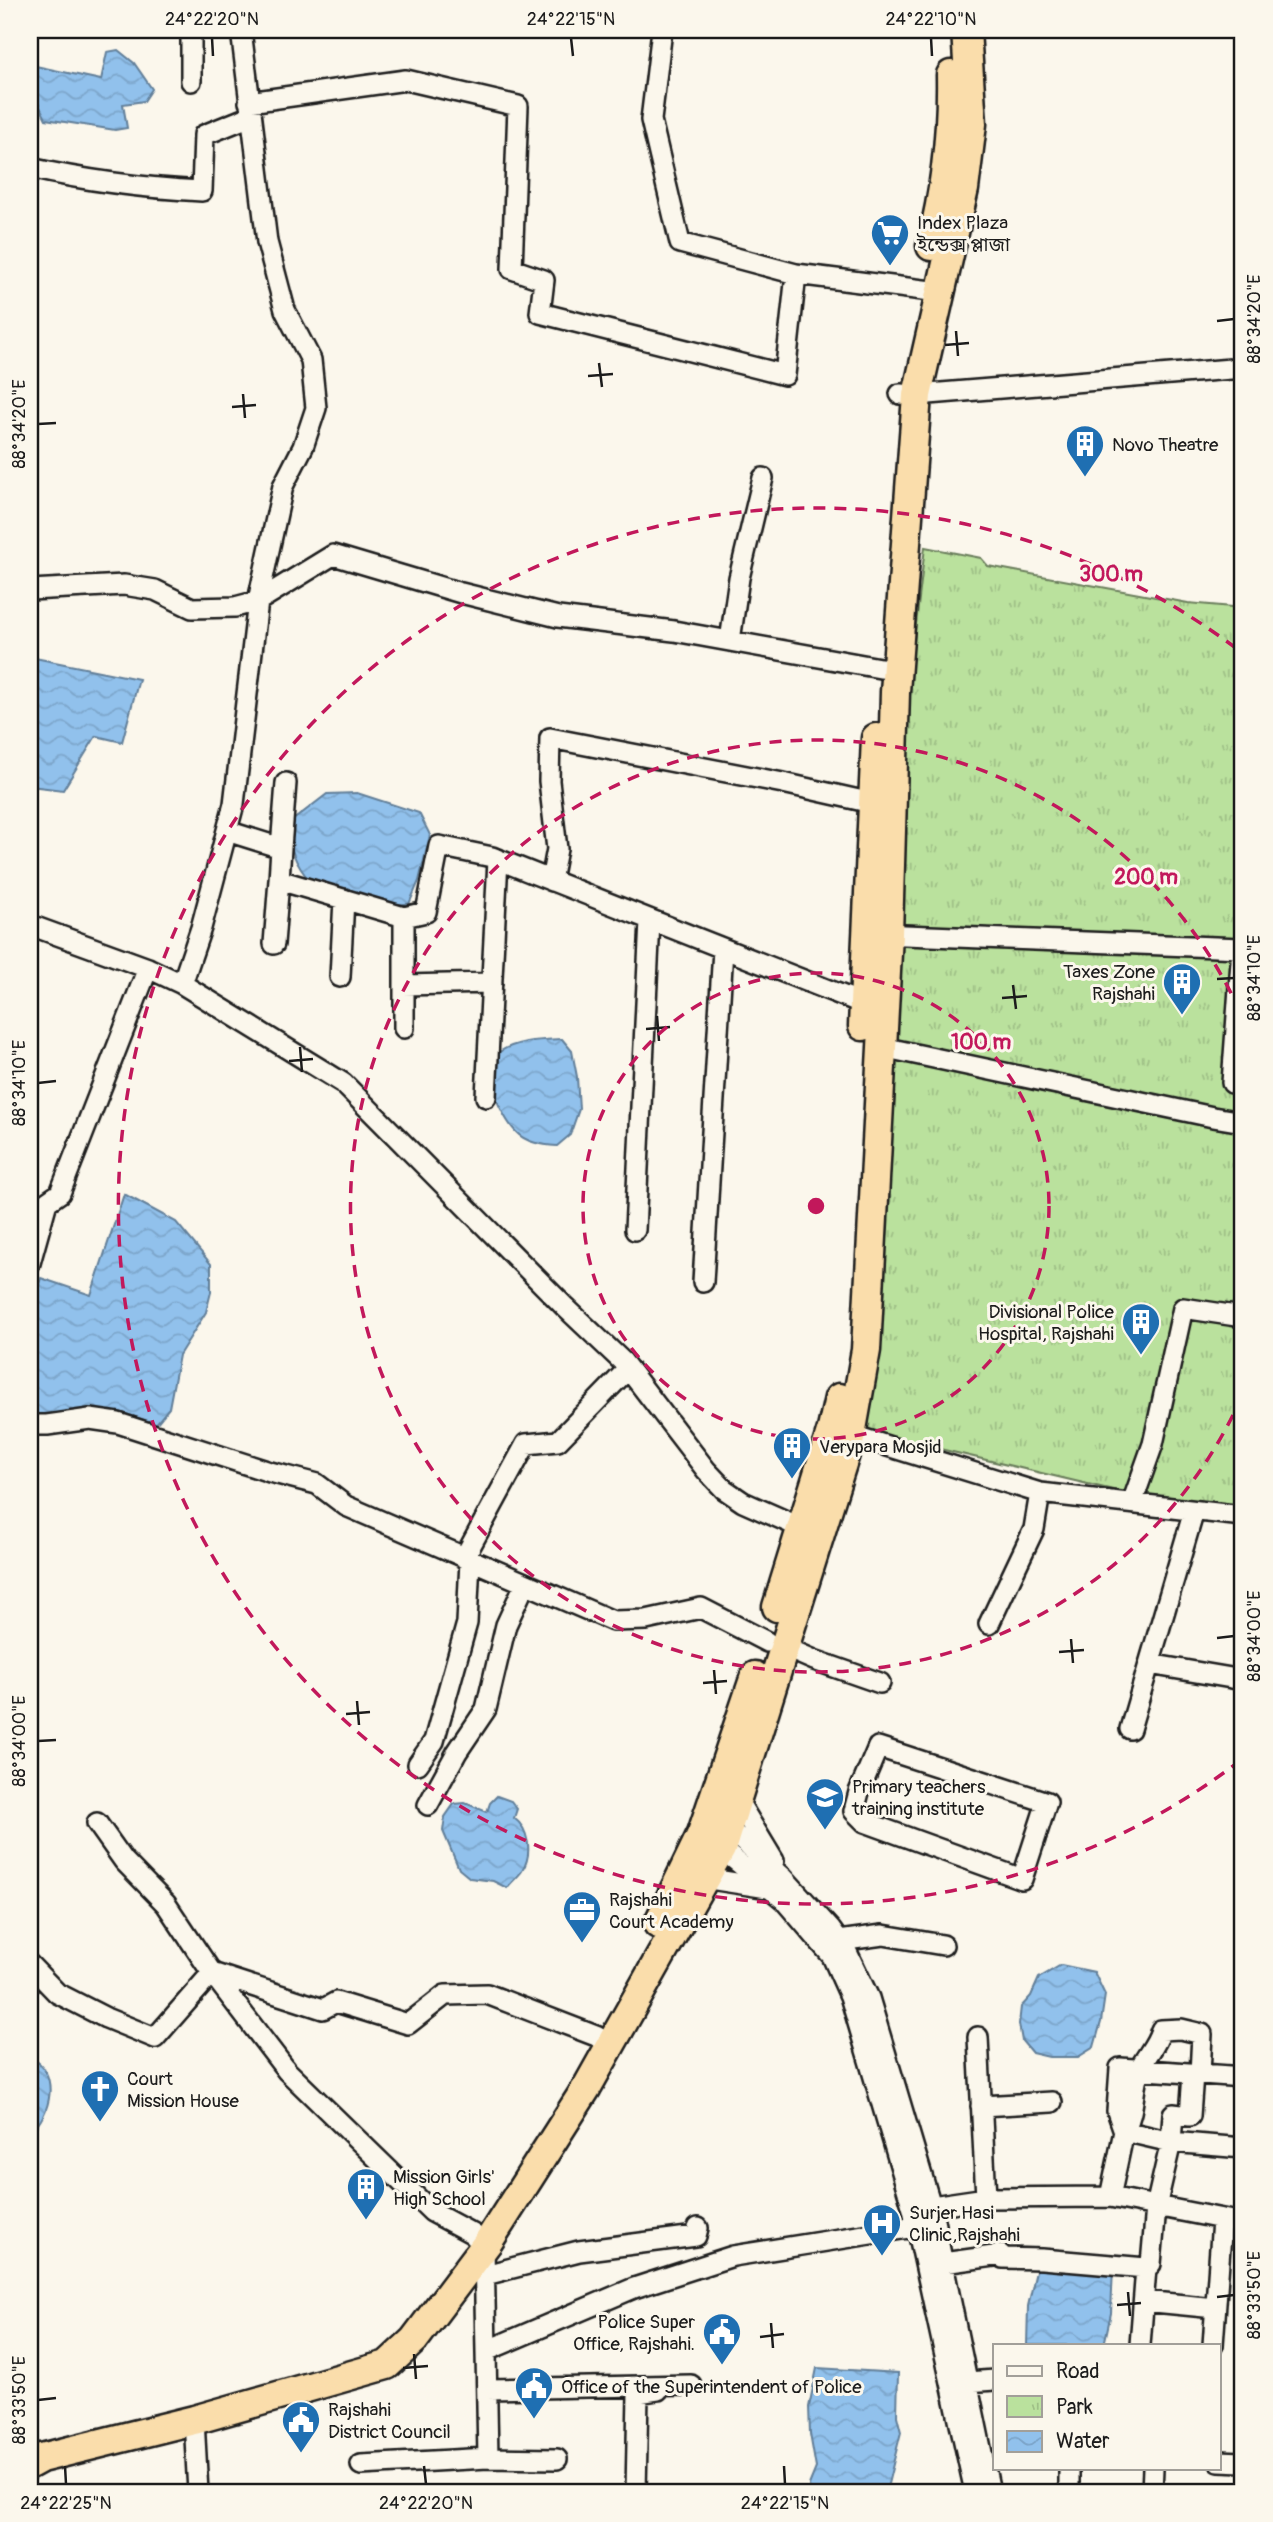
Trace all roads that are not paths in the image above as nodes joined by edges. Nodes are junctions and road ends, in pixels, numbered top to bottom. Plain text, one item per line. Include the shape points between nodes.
1 (191, 30) edge
2 (241, 30) edge
3 (662, 30) edge
4 (949, 30) edge
5 (966, 30) edge
6 (191, 82) dead end
7 (250, 109) junction
8 (30, 168) edge
9 (796, 274) junction
10 (930, 291) junction
11 (1243, 368) edge
12 (909, 394) junction
13 (763, 478) dead end
14 (30, 590) edge
15 (258, 601) junction
16 (730, 641) junction
17 (888, 669) junction
18 (286, 783) dead end
19 (872, 803) junction
20 (227, 831) junction
21 (281, 848) junction
22 (498, 859) junction
23 (279, 880) junction
24 (551, 881) junction
25 (344, 899) junction
26 (404, 917) junction
27 (650, 921) junction
28 (30, 925) edge
29 (877, 934) junction
30 (274, 944) dead end
31 (723, 949) junction
32 (148, 968) junction
33 (340, 977) dead end
34 (492, 983) junction
35 (182, 984) junction
36 (404, 985) junction
37 (864, 1004) junction
38 (404, 1028) dead end
39 (882, 1047) junction
40 (1232, 1083) dead end
41 (486, 1097) dead end
42 (1243, 1122) edge
43 (635, 1230) dead end
44 (30, 1263) edge
45 (703, 1282) dead end
46 (1243, 1317) edge
47 (628, 1369) junction
48 (30, 1425) edge
49 (841, 1432) junction
50 (1040, 1493) junction
51 (1132, 1503) junction
52 (1194, 1511) junction
53 (1243, 1516) edge
54 (811, 1532) junction
55 (467, 1559) junction
56 (524, 1584) junction
57 (989, 1624) dead end
58 (775, 1644) junction
59 (1149, 1664) junction
60 (1243, 1680) edge
61 (880, 1683) dead end
62 (1130, 1729) dead end
63 (418, 1765) dead end
64 (736, 1798) junction
65 (428, 1805) dead end
66 (854, 1811) joint
67 (97, 1824) dead end
68 (715, 1830) junction
69 (704, 1878) junction
70 (775, 1882) junction
71 (839, 1941) junction
72 (943, 1945) dead end
73 (30, 1965) edge
74 (212, 1973) junction
75 (978, 2036) dead end
76 (603, 2040) junction
77 (1139, 2069) junction
78 (1196, 2074) junction
79 (1243, 2077) edge
80 (1052, 2102) dead end
81 (981, 2106) junction
82 (1124, 2131) junction
83 (1171, 2142) junction
84 (1243, 2148) edge
85 (1110, 2197) junction
86 (986, 2198) junction
87 (1156, 2207) junction
88 (924, 2216) junction
89 (1222, 2220) junction
90 (1243, 2223) edge
91 (698, 2228) dead end
92 (479, 2240) junction
93 (943, 2263) junction
94 (1146, 2268) junction
95 (485, 2275) junction
96 (1144, 2301) junction
97 (1215, 2308) junction
98 (1140, 2344) edge
99 (1213, 2344) edge
100 (486, 2351) junction
101 (993, 2380) edge
102 (967, 2382) junction
103 (487, 2389) junction
104 (194, 2420) junction
105 (987, 2445) edge
106 (34, 2458) edge
107 (488, 2458) junction
108 (557, 2459) dead end
109 (1220, 2461) edge
110 (1243, 2462) edge
111 (361, 2465) dead end
112 (1069, 2470) edge
113 (1153, 2470) edge
114 (198, 2492) edge
115 (636, 2492) edge
116 (975, 2492) edge
117 (990, 2492) edge
118 (1069, 2492) edge
119 (1152, 2492) edge

1 - 6 street
2 - 7 street
3 - 9 street via 651,120 680,243
4 - 10 highway via 952,110
5 - 10 highway via 972,124 964,189
7 - 8 street via 204,135 202,191 78,179
7 - 9 street via 406,80 518,106 512,269 544,280 540,313 785,375
7 - 15 street via 267,242 285,310 311,360 316,408 283,486
9 - 10 street
10 - 12 highway
11 - 12 street
12 - 17 highway
13 - 16 street via 739,578
14 - 15 street via 124,585 155,590 192,608 235,607
15 - 16 street via 333,555 558,617
15 - 20 street
16 - 17 street
17 - 19 highway
17 - 29 highway
18 - 21 street
19 - 24 street via 550,738 549,780 558,849
19 - 29 highway
20 - 21 street
20 - 35 street
21 - 23 street
22 - 24 street
22 - 26 street via 439,846 426,912
22 - 34 street
23 - 25 street
23 - 30 street
24 - 27 street
25 - 26 street
25 - 33 street
26 - 36 street
27 - 31 street
27 - 43 street
28 - 32 street
29 - 37 highway
29 - 39 highway
29 - 40 street via 1242,948
31 - 37 street
31 - 45 street
32 - 35 street
32 - 44 street via 60,1193 47,1202
34 - 36 street
34 - 41 street
35 - 47 street via 344,1083
36 - 38 street
37 - 49 highway
39 - 42 street
39 - 49 highway via 866,1350
46 - 51 street via 1183,1308 1153,1444
47 - 54 street via 724,1489
47 - 55 street via 558,1441 526,1444
48 - 55 street via 90,1419 129,1426 317,1484 346,1506
49 - 50 street
49 - 54 highway
50 - 51 street
50 - 57 street via 1034,1529
51 - 52 street
52 - 53 street
52 - 59 street
54 - 58 highway
55 - 56 street
55 - 63 street via 467,1623 434,1741
56 - 58 street via 613,1620 646,1620 701,1608
56 - 65 street via 506,1625 486,1709
58 - 61 street
58 - 64 highway
58 - 68 highway
59 - 60 street
59 - 62 street
64 - 68 highway
64 - 70 street
66 - 66 street via 878,1747 1047,1802 1022,1879 865,1822
67 - 74 street via 124,1861 166,1904
68 - 69 highway
68 - 70 street
68 - 76 highway via 653,1934
69 - 70 street
69 - 76 highway
70 - 71 street
70 - 88 street via 783,1900 832,1956 850,1996
71 - 72 street via 883,1934
71 - 88 street via 869,1998
73 - 74 street via 57,1993 155,2038
74 - 76 street via 323,2009 336,2002 408,2024 445,1995 486,1994
74 - 92 street via 287,2071 432,2212
75 - 81 street
76 - 92 highway via 587,2087
77 - 78 street
77 - 78 street via 1161,2030 1181,2029 1202,2034
77 - 82 street via 1120,2068 1117,2111
78 - 79 street
78 - 83 street via 1190,2116 1173,2113
80 - 81 street
81 - 86 street
82 - 83 street
82 - 85 street
83 - 84 street
83 - 87 street
85 - 86 street
85 - 87 street
86 - 88 street
87 - 89 street
87 - 94 street via 1151,2264
88 - 93 street
88 - 100 street via 733,2256 634,2288
88 - 116 street
89 - 90 street
89 - 97 street
91 - 95 street via 696,2236 579,2251
92 - 95 street
92 - 104 highway via 414,2340 387,2365
93 - 94 street via 1002,2255
93 - 102 street
94 - 96 street
95 - 100 street
96 - 97 street
96 - 98 street
97 - 99 street
100 - 103 street
101 - 102 street
102 - 105 street
103 - 107 street
103 - 115 street via 687,2386 638,2393
104 - 106 highway
104 - 114 street
105 - 117 street
107 - 108 street
107 - 111 street
109 - 110 street
112 - 118 street
113 - 119 street

